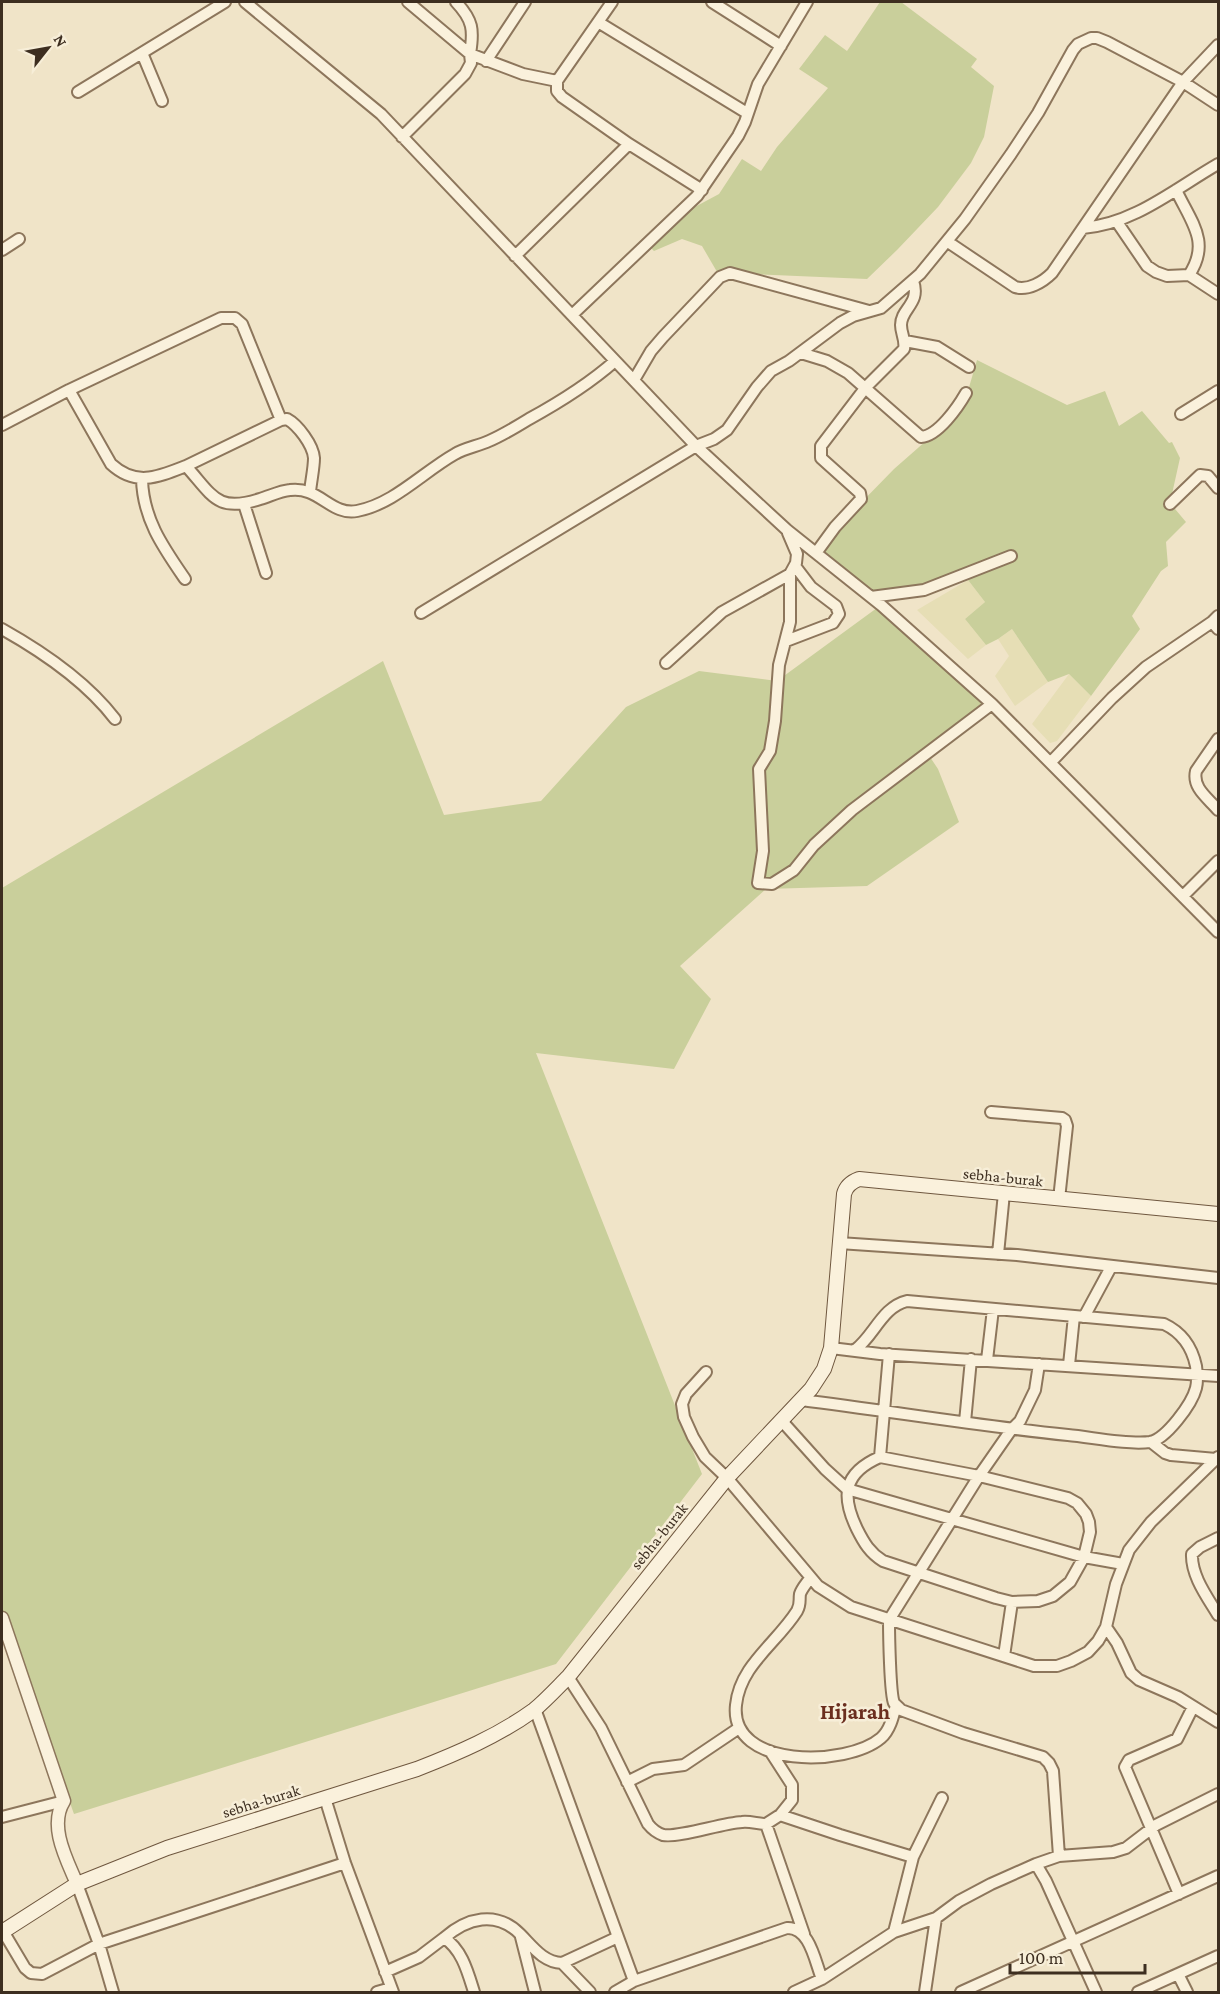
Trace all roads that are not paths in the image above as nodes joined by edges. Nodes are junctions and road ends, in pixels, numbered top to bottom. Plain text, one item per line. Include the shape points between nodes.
1 (225, 2) edge
2 (245, 2) edge
3 (408, 2) edge
4 (456, 2) edge
5 (525, 2) edge
6 (612, 2) edge
7 (712, 2) edge
8 (807, 2) edge
9 (598, 22) junction
10 (1218, 45) edge
11 (781, 46) junction
12 (142, 53) junction
13 (470, 54) junction
14 (486, 61) junction
15 (557, 81) junction
16 (1183, 82) junction
17 (78, 92) dead end
18 (162, 102) dead end
19 (1218, 105) edge
20 (747, 113) junction
21 (402, 137) junction
22 (629, 144) junction
23 (1218, 164) edge
24 (1213, 172) edge
25 (702, 190) junction
26 (1176, 190) junction
27 (1116, 222) junction
28 (1083, 228) junction
29 (19, 240) dead end
30 (948, 242) junction
31 (2, 250) edge
32 (515, 256) junction
33 (1189, 275) junction
34 (914, 281) junction
35 (1218, 294) edge
36 (872, 312) junction
37 (572, 315) junction
38 (905, 341) junction
39 (801, 353) junction
40 (615, 361) junction
41 (969, 367) dead end
42 (634, 380) junction
43 (867, 387) junction
44 (69, 390) junction
45 (1218, 391) edge
46 (966, 393) dead end
47 (1181, 414) dead end
48 (281, 420) junction
49 (2, 425) edge
50 (696, 446) junction
51 (186, 466) junction
52 (142, 479) junction
53 (1218, 488) edge
54 (310, 492) junction
55 (244, 504) junction
56 (1170, 504) dead end
57 (787, 530) junction
58 (816, 552) junction
59 (1011, 556) dead end
60 (792, 570) junction
61 (266, 573) dead end
62 (185, 579) dead end
63 (871, 597) junction
64 (422, 612) dead end
65 (1216, 622) edge
66 (2, 629) edge
67 (786, 641) junction
68 (666, 663) dead end
69 (992, 704) junction
70 (115, 719) dead end
71 (1218, 739) edge
72 (1051, 762) junction
73 (1218, 810) edge
74 (1218, 861) edge
75 (1183, 896) junction
76 (1218, 932) edge
77 (991, 1112) dead end
78 (1004, 1193) junction
79 (1059, 1199) junction
80 (1218, 1214) edge
81 (839, 1243) junction
82 (998, 1254) junction
83 (1111, 1267) junction
84 (1218, 1278) edge
85 (993, 1309) junction
86 (1079, 1316) junction
87 (831, 1348) junction
88 (855, 1350) junction
89 (889, 1354) junction
90 (971, 1359) junction
91 (987, 1360) junction
92 (1039, 1365) junction
93 (1069, 1365) junction
94 (706, 1372) dead end
95 (1198, 1376) junction
96 (1218, 1376) edge
97 (801, 1400) junction
98 (885, 1410) junction
99 (781, 1420) junction
100 (965, 1422) junction
101 (1011, 1430) junction
102 (1151, 1442) junction
103 (880, 1457) junction
104 (1217, 1458) edge
105 (979, 1476) junction
106 (727, 1478) junction
107 (847, 1489) junction
108 (954, 1519) junction
109 (1218, 1538) edge
110 (1084, 1557) junction
111 (1123, 1564) junction
112 (919, 1573) junction
113 (810, 1578) junction
114 (1012, 1602) junction
115 (1218, 1615) edge
116 (2, 1618) edge
117 (889, 1620) junction
118 (1106, 1627) junction
119 (1004, 1656) junction
120 (568, 1677) junction
121 (896, 1705) junction
122 (1193, 1707) junction
123 (535, 1709) junction
124 (1218, 1722) edge
125 (739, 1728) junction
126 (770, 1751) junction
127 (627, 1782) junction
128 (1218, 1794) edge
129 (325, 1798) junction
130 (942, 1798) dead end
131 (64, 1800) junction
132 (780, 1815) junction
133 (2, 1817) edge
134 (766, 1824) junction
135 (1151, 1829) junction
136 (1059, 1856) junction
137 (913, 1857) junction
138 (345, 1863) junction
139 (1036, 1864) junction
140 (1218, 1876) edge
141 (77, 1884) junction
142 (1179, 1894) junction
143 (936, 1918) junction
144 (2, 1931) edge
145 (894, 1932) junction
146 (520, 1934) junction
147 (805, 1936) junction
148 (618, 1937) junction
149 (444, 1938) junction
150 (1073, 1941) junction
151 (99, 1944) junction
152 (1218, 1956) edge
153 (562, 1963) junction
154 (385, 1972) junction
155 (1178, 1974) junction
156 (822, 1979) junction
157 (634, 1981) junction
158 (392, 1990) edge
159 (113, 1992) edge
160 (377, 1992) edge
161 (474, 1992) edge
162 (535, 1992) edge
163 (590, 1992) edge
164 (617, 1992) edge
165 (799, 1992) edge
166 (925, 1992) edge
167 (961, 1992) edge
168 (1095, 1992) edge
169 (1138, 1992) edge
170 (1187, 1992) edge

1 - 12 street
2 - 21 street via 381,114
3 - 13 street
4 - 13 street via 474,30
5 - 14 street
6 - 9 street
7 - 11 street
8 - 11 street
9 - 15 street
9 - 20 street
10 - 16 street
11 - 20 street via 758,84
12 - 17 street
12 - 18 street
13 - 14 street
13 - 21 street via 471,63 465,74
14 - 15 street
15 - 22 street via 562,97
16 - 19 street
16 - 28 street
16 - 30 street via 1097,38 1078,44 1011,154
20 - 25 street via 738,136
21 - 32 street
22 - 25 street
22 - 32 street
23 - 24 street
24 - 26 street
25 - 37 street
26 - 27 street
26 - 33 street via 1200,243
27 - 28 street
27 - 33 street via 1156,273
28 - 30 street via 1049,276 1020,289
29 - 31 street
30 - 34 street
32 - 37 street
33 - 35 street
34 - 36 street
34 - 38 street via 915,296 902,322
36 - 39 street via 840,323
36 - 42 street via 729,273 720,277 663,337
37 - 40 street
38 - 41 street via 937,347
38 - 43 street via 904,349
39 - 43 street via 838,366
39 - 50 street via 763,379 724,433
40 - 42 street
40 - 54 street via 563,400 489,441 458,453 375,506 347,512
42 - 50 street
43 - 46 street via 921,437 930,435 954,412
43 - 58 street via 821,446 820,454 860,493 861,499
44 - 48 street via 230,317 242,324
44 - 49 street
44 - 52 street via 111,464 121,474
45 - 47 street
48 - 51 street
48 - 54 street via 293,423 312,452
50 - 57 street
50 - 64 street
51 - 52 street
51 - 55 street via 221,504
52 - 62 street via 147,517
53 - 56 street via 1208,476 1200,475
54 - 55 street via 291,489
55 - 61 street
57 - 58 street
57 - 60 street via 797,554
58 - 63 street
59 - 63 street via 924,590
60 - 67 street
60 - 67 street via 836,606 839,614 833,623
60 - 68 street via 722,612
63 - 69 street
65 - 72 street via 1146,667
66 - 70 street via 78,682
67 - 69 street via 779,665 770,751 759,769 763,851 758,883 772,884 794,870 852,810
69 - 72 street
71 - 73 street via 1195,776 1198,788
72 - 75 street
74 - 75 street
75 - 76 street
77 - 79 street via 1065,1120
78 - 79 main road, sebha-burak
78 - 81 main road, sebha-burak via 859,1179 846,1189
78 - 82 street
79 - 80 main road, sebha-burak
81 - 82 street
81 - 87 main road, sebha-burak
82 - 83 street
83 - 84 street
83 - 86 street
85 - 86 street
85 - 88 street via 904,1302 886,1314 866,1342
85 - 91 street
86 - 93 street
86 - 95 street via 1168,1326 1188,1344
87 - 88 street
87 - 97 main road, sebha-burak via 824,1370
88 - 89 street
89 - 90 street
89 - 98 street
90 - 91 street
90 - 100 street
91 - 92 street
92 - 93 street
92 - 101 street via 1035,1390 1020,1421
93 - 95 street
94 - 106 street via 686,1394 682,1404 684,1418 705,1457
95 - 96 street
95 - 102 street via 1188,1407
97 - 98 street
97 - 99 main road, sebha-burak
98 - 100 street
98 - 103 street
99 - 106 main road, sebha-burak
99 - 107 street
100 - 101 street
101 - 102 street
101 - 105 street
102 - 104 street via 1171,1455
103 - 105 street
103 - 107 street via 859,1471
104 - 111 street via 1150,1522
105 - 108 street
105 - 110 street via 1077,1503 1089,1522 1090,1539
106 - 113 street
106 - 120 main road, sebha-burak
107 - 108 street
107 - 112 street via 850,1513 870,1551 883,1561
108 - 110 street
108 - 112 street
109 - 115 street via 1192,1554 1191,1563
110 - 111 street
110 - 114 street via 1070,1581 1053,1596
111 - 118 street
112 - 114 street
112 - 117 street
113 - 117 street via 837,1600
113 - 125 street via 801,1592 799,1608 756,1660 743,1683 736,1708
114 - 119 street
116 - 131 street
117 - 119 street
117 - 121 street
118 - 119 street via 1088,1652 1057,1666 1034,1666
118 - 122 street via 1131,1674
120 - 123 main road, sebha-burak
120 - 127 street via 601,1728
121 - 126 street via 881,1738 842,1755 815,1757
121 - 136 street via 907,1713 963,1733 1043,1757 1053,1771
122 - 124 street
122 - 135 street via 1177,1739 1126,1763
123 - 129 main road, sebha-burak via 485,1741 417,1769
123 - 148 street
125 - 126 street via 747,1740
125 - 127 street via 684,1765 645,1771
126 - 132 street via 792,1785 792,1800
127 - 134 street via 648,1824 661,1834 743,1822
128 - 135 street
129 - 138 street
129 - 141 main road, sebha-burak via 167,1848
130 - 137 street
131 - 133 street
131 - 141 street via 58,1816 60,1836
132 - 134 street
132 - 137 street
134 - 147 street
135 - 136 street via 1136,1842 1113,1852
135 - 142 street
136 - 139 street
137 - 145 street
138 - 151 street
138 - 154 street
139 - 143 street via 959,1901
139 - 150 street
140 - 142 street
141 - 144 main road, sebha-burak
141 - 151 street
142 - 150 street
143 - 145 street
143 - 166 street
144 - 151 street via 31,1973 54,1970
145 - 156 street
146 - 149 street via 505,1924 483,1918 466,1922
146 - 153 street via 533,1949 552,1962
146 - 162 street
147 - 156 street
147 - 157 street via 798,1929 787,1928
148 - 153 street
148 - 157 street
149 - 154 street via 419,1957
149 - 161 street via 454,1944
150 - 167 street
150 - 168 street
151 - 159 street
152 - 155 street
153 - 163 street
154 - 158 street
155 - 169 street
155 - 170 street
156 - 165 street
157 - 164 street
158 - 160 street

